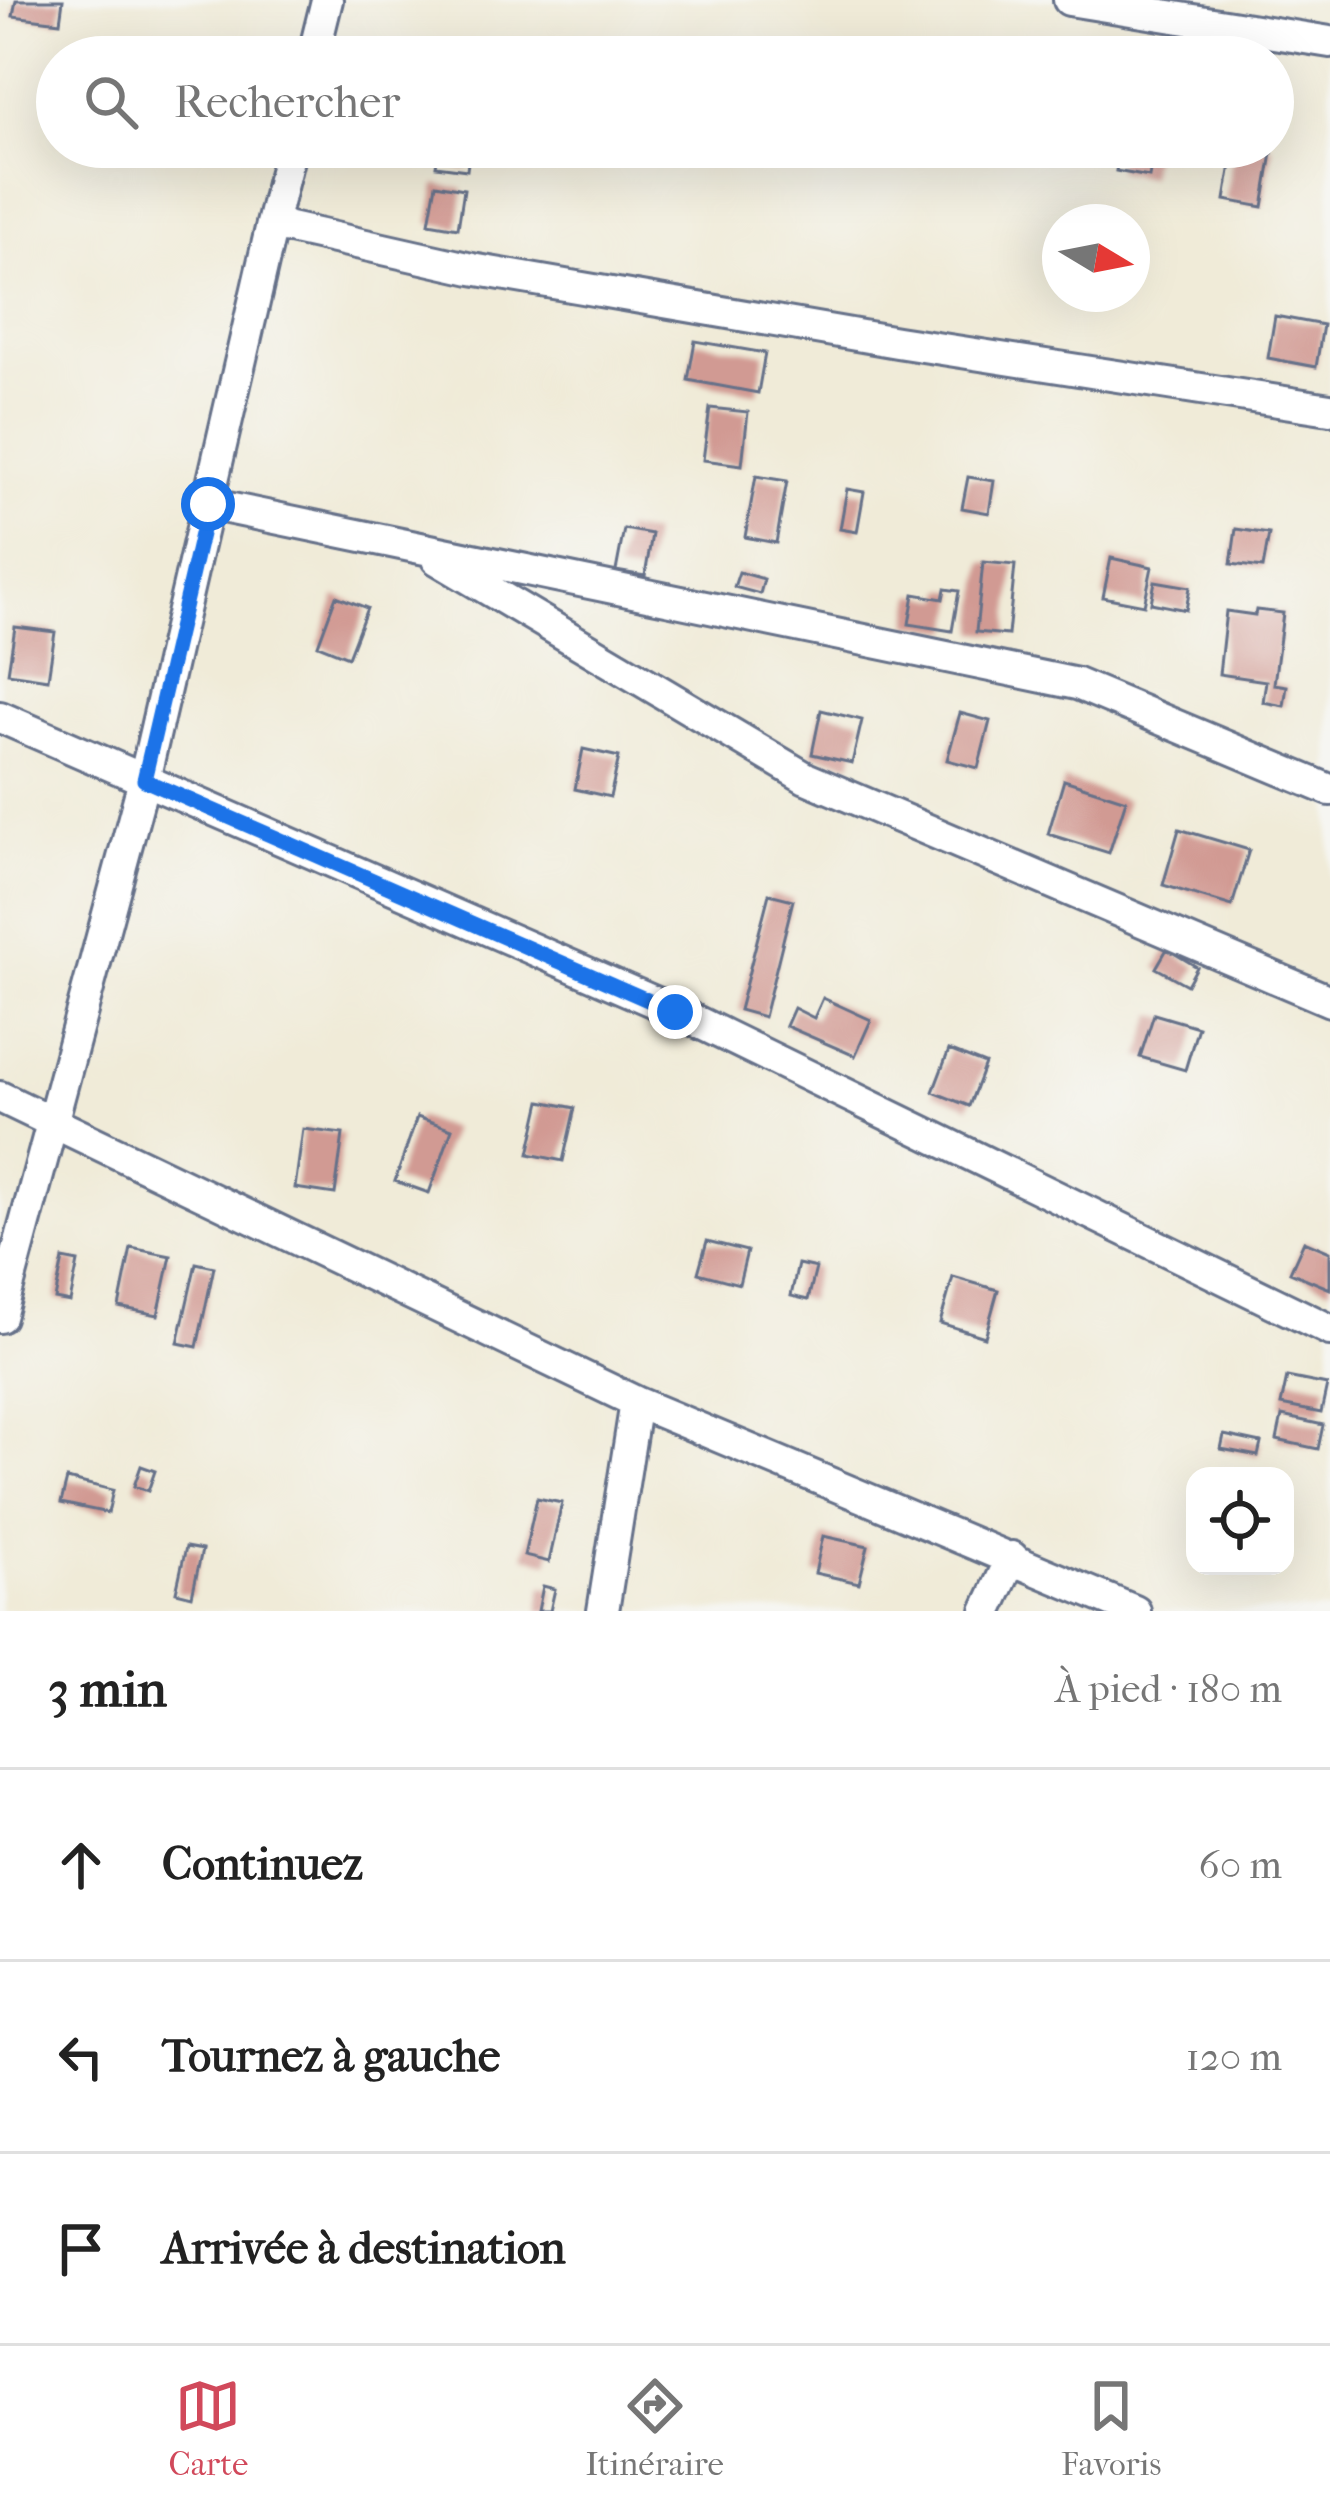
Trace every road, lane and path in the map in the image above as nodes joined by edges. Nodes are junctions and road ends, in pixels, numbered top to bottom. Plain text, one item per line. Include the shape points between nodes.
1 (327, 0) edge
2 (1069, 0) edge
3 (318, 36) edge
4 (1293, 36) edge
5 (1294, 36) edge
6 (1330, 42) edge
7 (286, 168) edge
8 (272, 224) junction
9 (1330, 409) edge
10 (208, 504) junction
11 (416, 547) junction
12 (0, 717) edge
13 (144, 780) junction
14 (1330, 790) edge
15 (1330, 1001) edge
16 (0, 1097) edge
17 (54, 1121) junction
18 (0, 1316) edge
19 (1330, 1330) edge
20 (636, 1402) junction
21 (1012, 1558) junction
22 (602, 1611) edge
23 (987, 1611) edge
24 (1135, 1611) edge

1 - 3 street
2 - 4 street
5 - 6 street
7 - 8 street
8 - 9 street via 495,273
8 - 10 street
10 - 11 street
10 - 13 street
11 - 14 street via 1077,684
11 - 15 street via 806,778
12 - 13 street
13 - 17 street
13 - 19 street via 675,1012
16 - 17 street
17 - 18 street
17 - 20 street
20 - 21 street
20 - 22 street
21 - 23 street
21 - 24 street

